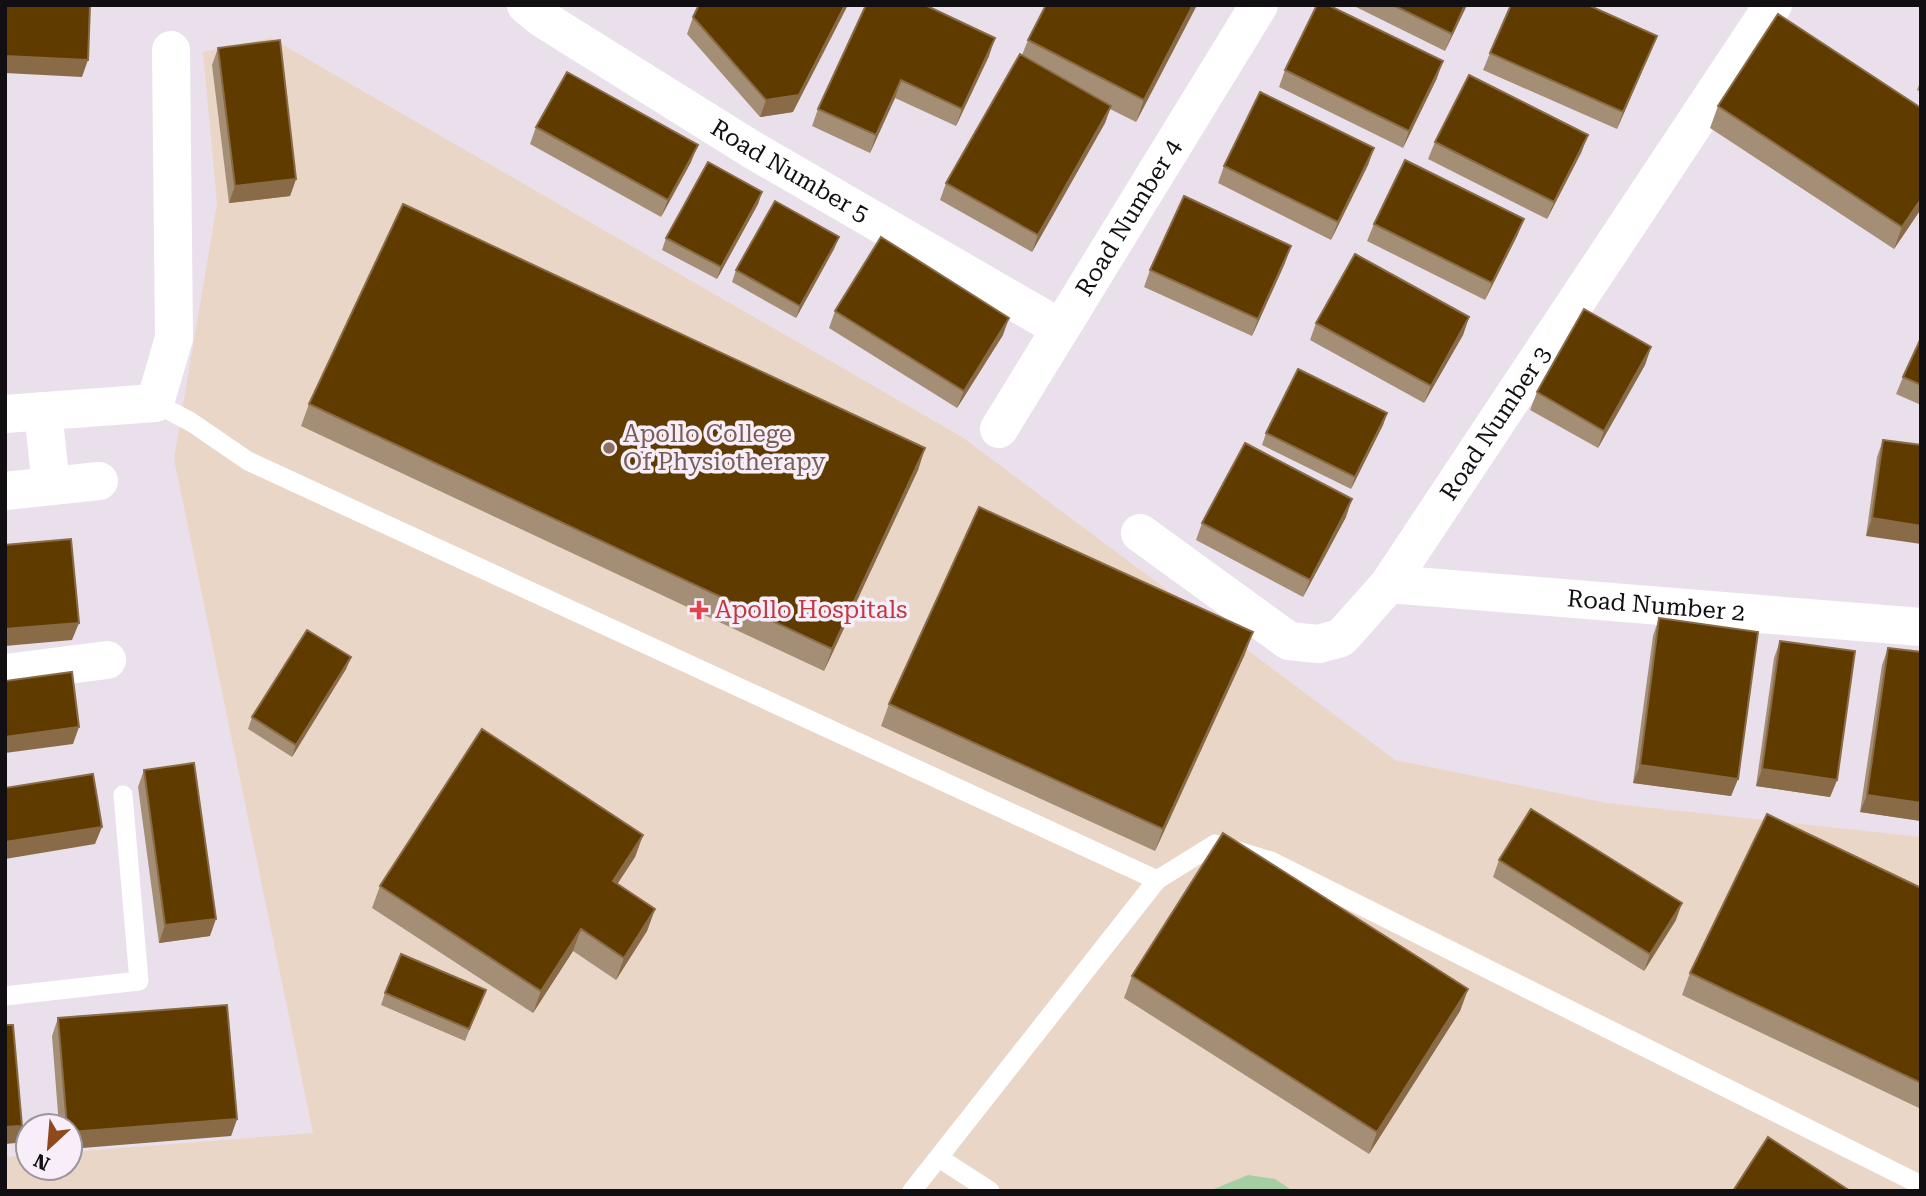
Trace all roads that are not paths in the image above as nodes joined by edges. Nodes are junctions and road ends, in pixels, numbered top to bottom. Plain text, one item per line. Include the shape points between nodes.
1 (526, 5) edge
2 (1259, 5) edge
3 (1773, 5) edge
4 (171, 50) dead end
5 (1060, 328) junction
6 (155, 403) junction
7 (43, 411) junction
8 (5, 414) edge
9 (999, 429) dead end
10 (99, 481) dead end
11 (51, 486) junction
12 (5, 491) edge
13 (1140, 533) dead end
14 (1389, 584) junction
15 (1921, 628) edge
16 (107, 660) dead end
17 (5, 673) edge
18 (123, 795) dead end
19 (1157, 880) junction
20 (5, 996) edge
21 (939, 1158) junction
22 (1921, 1185) edge
23 (912, 1191) edge
24 (990, 1191) edge

1 - 5 street, Road Number 5 via 751,149
2 - 5 street, Road Number 4
3 - 14 street, Road Number 3
4 - 6 street via 174,338
5 - 9 street, Road Number 4
6 - 7 street
6 - 19 lane via 248,461
7 - 8 street
7 - 11 street
10 - 11 street
11 - 12 street
13 - 14 street, Road Number 3 via 1289,641 1318,644 1340,638
14 - 15 street, Road Number 2
16 - 17 street
18 - 20 lane via 139,981
19 - 21 lane
19 - 22 lane via 1215,844 1271,861
21 - 23 lane
21 - 24 lane

